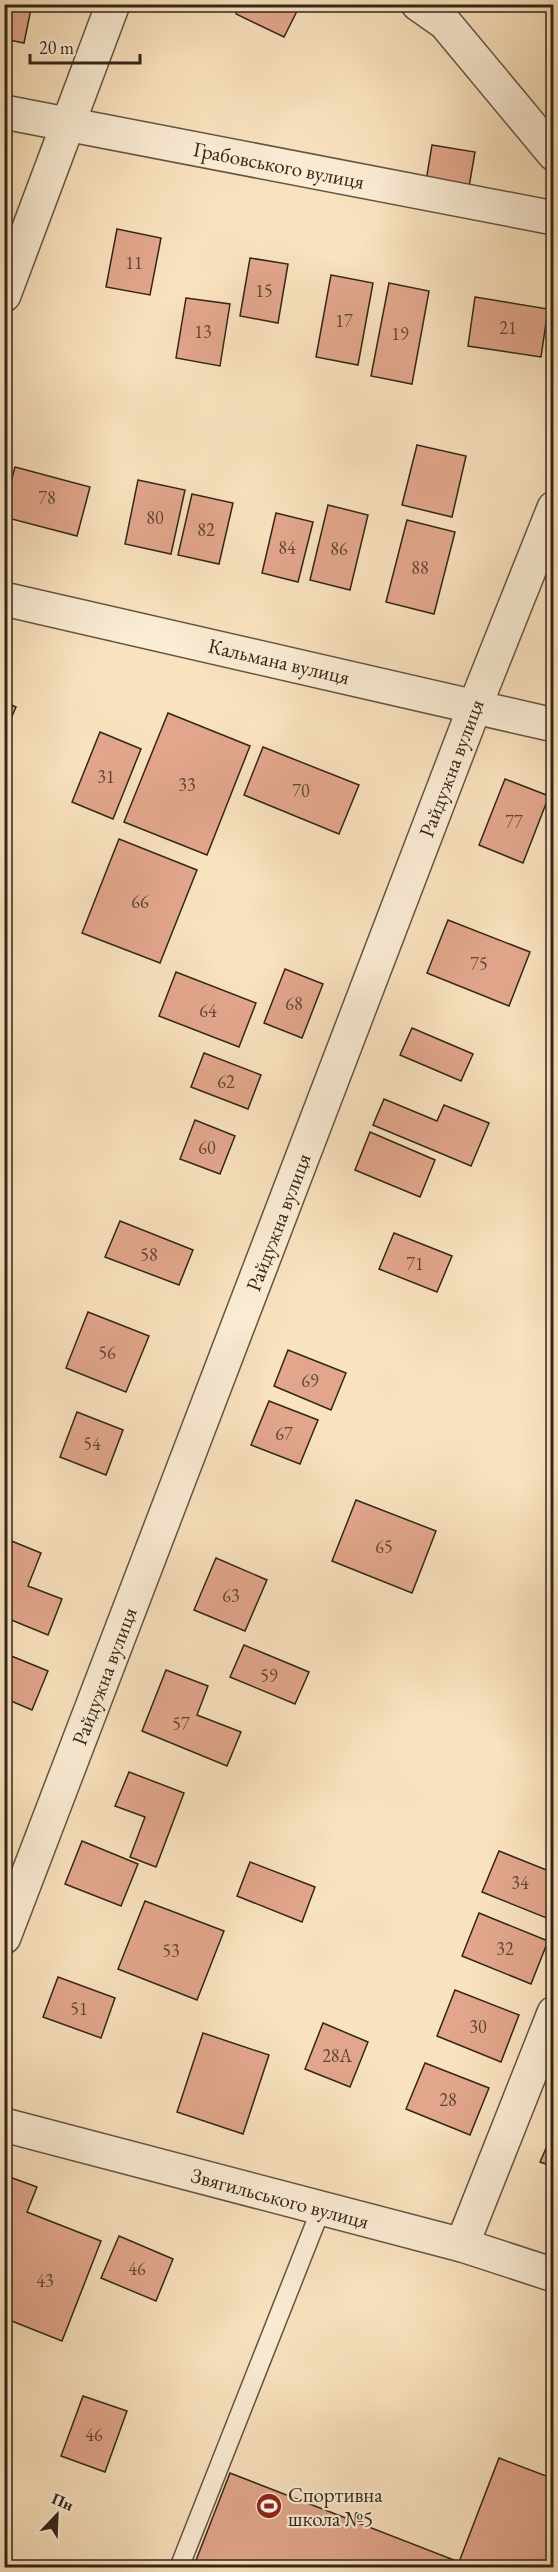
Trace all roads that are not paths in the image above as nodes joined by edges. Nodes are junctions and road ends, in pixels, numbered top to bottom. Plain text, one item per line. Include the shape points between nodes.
1 (113, 4) edge
2 (418, 4) edge
3 (450, 14) edge
4 (4, 112) edge
5 (67, 124) junction
6 (554, 154) edge
7 (554, 218) edge
8 (4, 295) edge
9 (554, 508) edge
10 (4, 599) edge
11 (475, 706) junction
12 (554, 724) edge
13 (4, 1937) edge
14 (554, 2013) edge
15 (4, 2125) edge
16 (321, 2209) junction
17 (462, 2245) junction
18 (554, 2275) edge
19 (179, 2568) edge

1 - 5 street
2 - 3 street
3 - 6 street
4 - 5 street, Грабовського вулиця
5 - 7 street, Грабовського вулиця
5 - 8 street
9 - 11 street, Райдужна вулиця
10 - 11 street, Кальмана вулиця
11 - 12 street, Кальмана вулиця
11 - 13 street, Райдужна вулиця
14 - 17 street
15 - 16 street, Звягильського вулиця
16 - 17 street, Звягильського вулиця
16 - 19 lane
17 - 18 street, Звягильського вулиця

